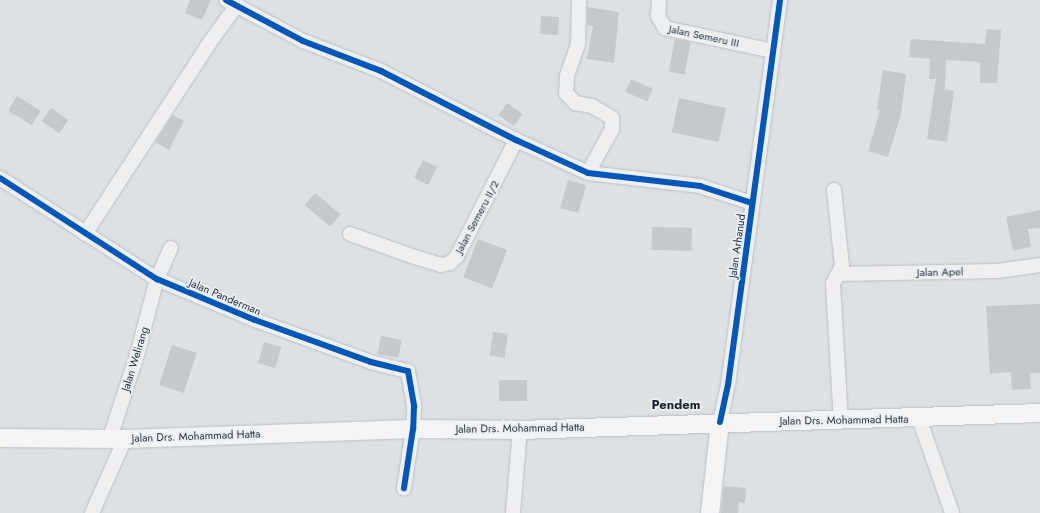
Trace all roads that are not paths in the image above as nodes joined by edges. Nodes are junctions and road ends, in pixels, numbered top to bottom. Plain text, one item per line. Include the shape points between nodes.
1 (579, 0) edge
2 (659, 0) edge
3 (780, 0) edge
4 (231, 3) edge
5 (773, 52) junction
6 (516, 140) junction
7 (588, 173) junction
8 (0, 178) edge
9 (834, 190) dead end
10 (752, 203) junction
11 (86, 234) junction
12 (350, 234) dead end
13 (171, 248) dead end
14 (1040, 265) edge
15 (839, 274) junction
16 (157, 279) junction
17 (1040, 413) edge
18 (919, 418) junction
19 (841, 421) junction
20 (720, 422) junction
21 (413, 429) junction
22 (520, 430) junction
23 (0, 438) edge
24 (118, 438) junction
25 (404, 488) dead end
26 (92, 513) edge
27 (513, 513) edge
28 (710, 513) edge
29 (952, 513) edge

1 - 7 street via 578,44 567,76 566,93 575,103 592,106 612,118 612,129
2 - 5 street, Jalan Semeru III via 658,16 664,28
3 - 5 street, Jalan Arhanud
4 - 6 street via 303,41 381,71
4 - 11 street via 210,42
5 - 10 street, Jalan Arhanud
6 - 7 street
6 - 12 street, Jalan Semeru II/2 via 457,256 450,263 441,264 415,257
7 - 10 street via 700,186
8 - 11 street, Jalan Panderman
9 - 15 street via 842,266
10 - 20 street, Jalan Arhanud via 728,385
11 - 16 street, Jalan Panderman
13 - 16 street, Jalan Welirang
14 - 15 street, Jalan Apel via 997,271
15 - 19 street via 833,284
16 - 21 street, Jalan Panderman via 255,320 371,362 408,371 414,406
16 - 24 street, Jalan Welirang
17 - 18 main road, Jalan Drs. Mohammad Hatta
18 - 19 main road, Jalan Drs. Mohammad Hatta
18 - 29 street
19 - 20 main road, Jalan Drs. Mohammad Hatta
20 - 22 main road, Jalan Drs. Mohammad Hatta
20 - 28 main road
21 - 22 main road, Jalan Drs. Mohammad Hatta
21 - 24 main road, Jalan Drs. Mohammad Hatta
21 - 25 street
22 - 27 street
23 - 24 main road, Jalan Drs. Mohammad Hatta
24 - 26 street, Jalan Welirang

